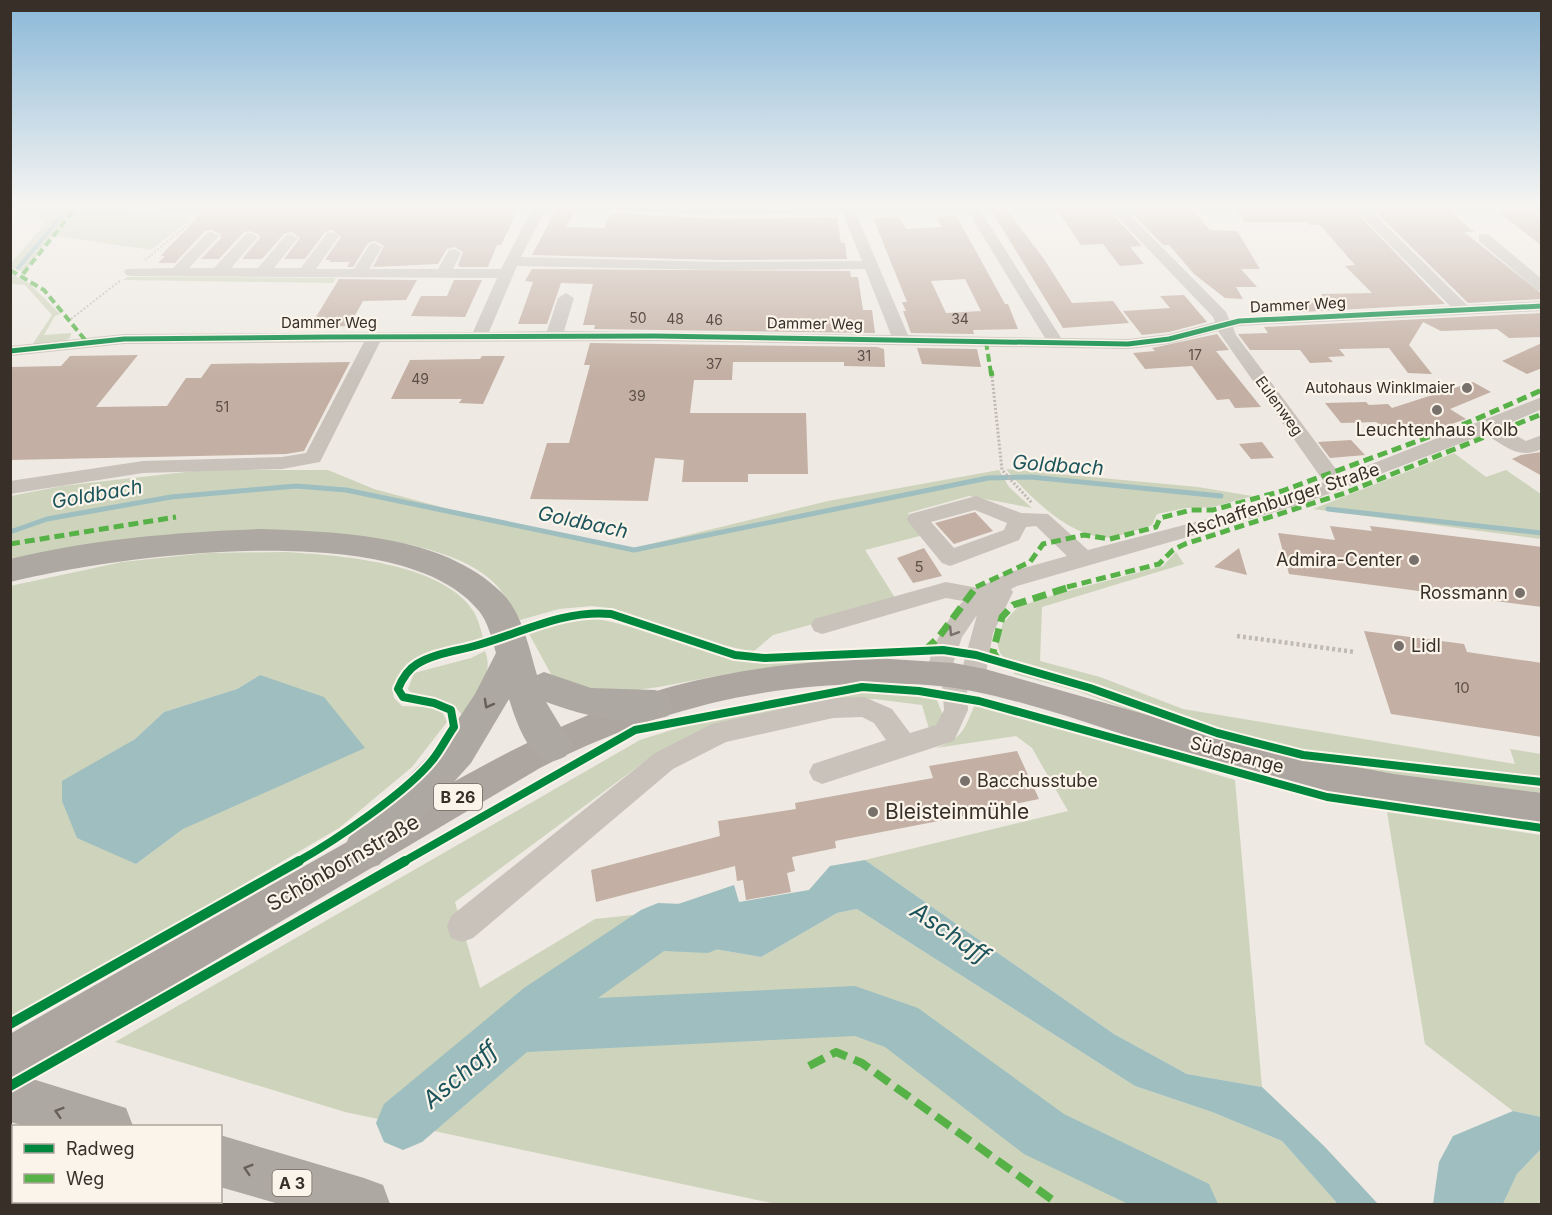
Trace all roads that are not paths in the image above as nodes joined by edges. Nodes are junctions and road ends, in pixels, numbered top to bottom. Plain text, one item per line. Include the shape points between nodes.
1 (187, 262) edge
2 (228, 262) edge
3 (271, 262) edge
4 (313, 262) edge
5 (366, 262) edge
6 (449, 262) edge
7 (512, 262) edge
8 (869, 262) edge
9 (1007, 262) edge
10 (1168, 262) edge
11 (1414, 262) edge
12 (1512, 262) edge
13 (870, 265) junction
14 (509, 268) junction
15 (131, 272) dead end
16 (177, 272) junction
17 (218, 273) junction
18 (262, 273) junction
19 (304, 274) junction
20 (358, 274) junction
21 (442, 275) junction
22 (1542, 287) edge
23 (566, 298) dead end
24 (1542, 306) edge
25 (1464, 311) junction
26 (1223, 326) junction
27 (375, 336) junction
28 (479, 336) junction
29 (554, 336) junction
30 (901, 339) junction
31 (1056, 343) junction
32 (10, 351) edge
33 (1542, 402) edge
34 (1486, 427) junction
35 (1542, 428) edge
36 (1542, 441) edge
37 (1512, 442) junction
38 (1337, 485) junction
39 (10, 488) edge
40 (1019, 520) dead end
41 (1084, 559) junction
42 (10, 572) edge
43 (988, 600) junction
44 (822, 625) dead end
45 (514, 651) junction
46 (955, 676) junction
47 (544, 687) junction
48 (655, 705) junction
49 (555, 744) junction
50 (905, 746) junction
51 (822, 772) dead end
52 (1542, 809) edge
53 (364, 851) junction
54 (462, 927) dead end
55 (10, 1058) edge
56 (10, 1097) edge
57 (105, 1125) edge
58 (222, 1162) edge
59 (364, 1204) edge

1 - 16 street
2 - 17 street
3 - 18 street
4 - 19 street
5 - 20 street
6 - 21 street
7 - 14 street
8 - 13 street
9 - 31 street
10 - 26 street, Eulenweg via 1220,315
11 - 25 street
12 - 22 street
13 - 14 street
13 - 30 street
14 - 21 street
14 - 28 street
15 - 16 street
16 - 17 street
17 - 18 street
18 - 19 street
19 - 20 street
20 - 21 street
23 - 29 street
24 - 25 street, Dammer Weg
25 - 26 street, Dammer Weg via 1239,321
26 - 31 street, Dammer Weg via 1149,342
26 - 38 street, Eulenweg
27 - 28 street, Dammer Weg
27 - 32 street, Dammer Weg via 86,341
27 - 39 street via 313,458 282,463 143,467
28 - 29 street, Dammer Weg
29 - 30 street, Dammer Weg
30 - 31 street, Dammer Weg
33 - 34 street, Aschaffenburger Straße
34 - 37 street
34 - 38 street, Aschaffenburger Straße
35 - 37 street
36 - 37 street via 1525,449
38 - 41 street, Aschaffenburger Straße via 1192,531
40 - 41 street via 1041,519
41 - 43 street, Aschaffenburger Straße via 1016,578
42 - 45 highway via 117,550 194,541 279,539 375,548 447,568 471,582 490,602
43 - 44 street via 946,590
43 - 46 street, Aschaffenburger Straße via 976,655
43 -> 46 street, Aschaffenburger Straße via 952,633 943,650
45 - 47 highway
45 - 49 highway via 535,721 542,736
45 -> 53 highway via 488,705 458,751
46 - 48 main road, Schönbornstraße / B 26 via 890,672 782,676 737,683
46 - 50 street via 956,710 945,733
46 - 52 main road, Südspange / B 26 via 1250,760 1357,785
47 - 48 highway via 591,703
47 - 49 highway via 558,703 563,717
48 - 49 main road, Schönbornstraße / B 26
49 - 53 main road, Schönbornstraße / B 26
50 - 51 street
50 - 54 street via 884,716 864,707 833,708 721,732 664,761
53 - 55 main road, Schönbornstraße / B 26
57 -> 56 highway
59 -> 58 highway, A 3

